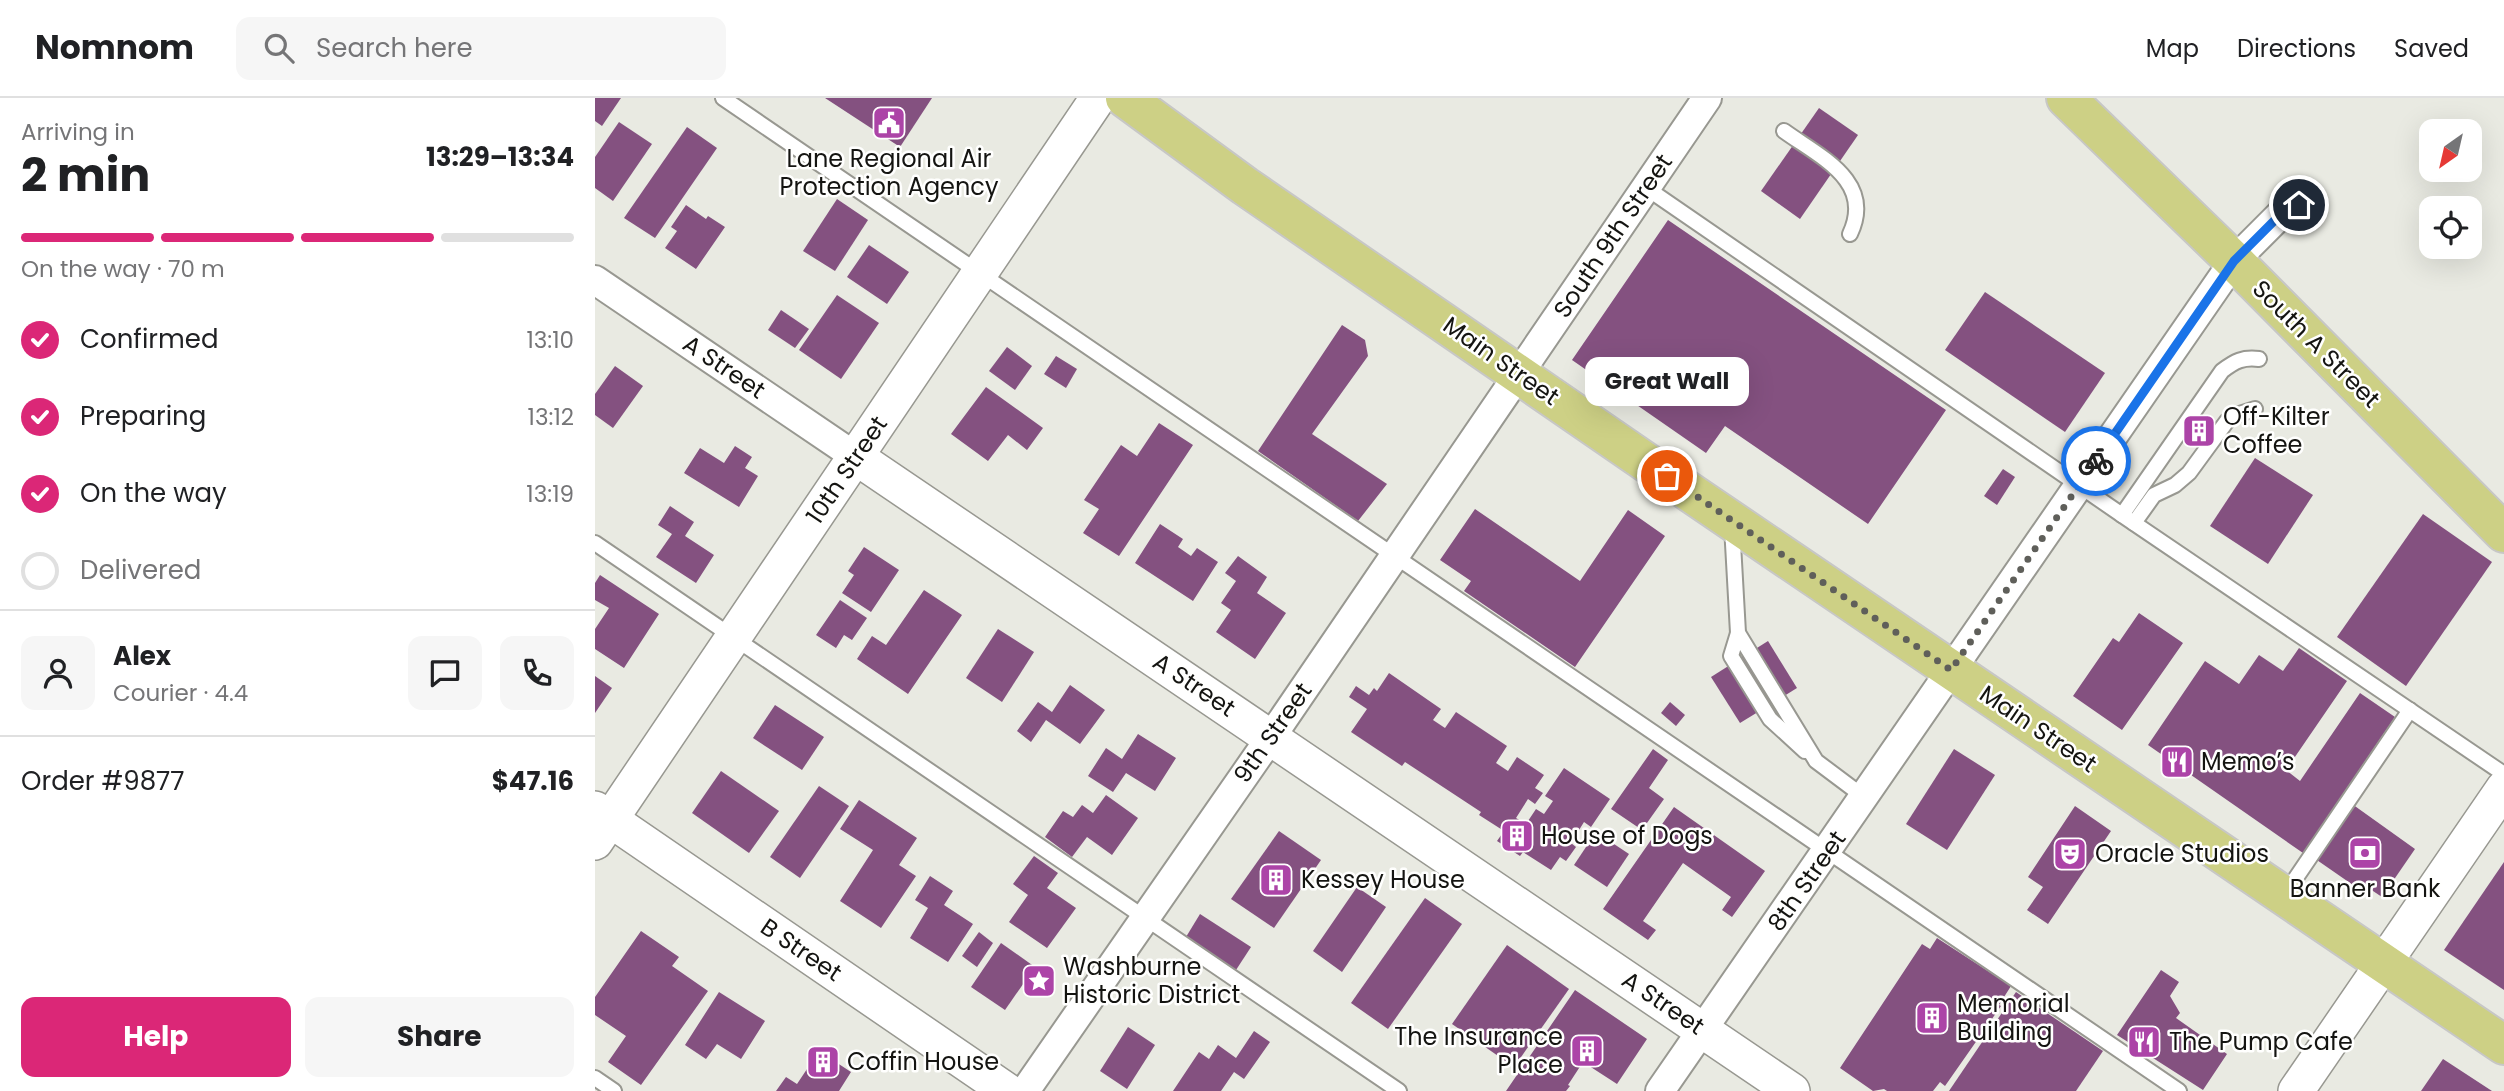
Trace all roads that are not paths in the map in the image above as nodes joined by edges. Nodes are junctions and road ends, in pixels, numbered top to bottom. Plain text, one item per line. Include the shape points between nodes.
1 (723, 98) edge
2 (1098, 98) edge
3 (1125, 98) edge
4 (1707, 98) edge
5 (2066, 98) edge
6 (1784, 131) dead end
7 (1645, 187) junction
8 (2310, 205) dead end
9 (1850, 234) dead end
10 (2234, 261) junction
11 (979, 273) junction
12 (595, 280) edge
13 (2259, 359) dead end
14 (1519, 374) junction
15 (2255, 409) dead end
16 (856, 457) junction
17 (2079, 486) junction
18 (2128, 519) junction
19 (1732, 521) junction
20 (2504, 533) edge
21 (595, 543) edge
22 (1394, 555) junction
23 (733, 637) junction
24 (1951, 670) junction
25 (2410, 710) junction
26 (1271, 737) junction
27 (2504, 774) edge
28 (2504, 788) edge
29 (1864, 797) junction
30 (600, 823) edge
31 (1827, 852) junction
32 (2284, 896) junction
33 (1144, 918) junction
34 (2385, 964) junction
35 (1703, 1031) junction
36 (2504, 1045) edge
37 (595, 1078) edge
38 (614, 1091) edge
39 (1007, 1091) edge
40 (1024, 1091) edge
41 (1399, 1091) edge
42 (1660, 1091) edge
43 (1792, 1091) edge
44 (2179, 1091) edge
45 (2296, 1091) edge

1 - 11 lane
2 - 11 street, 10th Street
3 - 14 main road, Main Street
4 - 7 street, South 9th Street
5 - 10 main road, South A Street
6 - 9 lane via 1850,183 1858,209
7 - 14 street, South 9th Street
7 - 17 lane
8 - 10 street, 8th Street via 2287,208
10 - 17 street, 8th Street
10 - 20 main road, South A Street
11 - 16 street, 10th Street
11 - 22 lane
12 - 16 street, A Street
13 - 18 lane via 2245,358 2222,371
14 - 19 main road, Main Street
14 - 22 street, 9th Street
15 - 18 lane via 2227,421 2189,473 2154,495
16 - 23 street, 10th Street
16 - 26 street, A Street
17 - 18 lane
17 - 24 street, 8th Street
18 - 25 lane
19 - 24 main road, Main Street
19 - 29 lane via 1738,633 1816,761
21 - 23 lane
22 - 26 street, 9th Street
22 - 31 lane
23 - 30 street, 10th Street
23 - 33 lane
24 - 29 street, 8th Street
24 - 32 main road, Main Street
25 - 27 lane
25 - 32 lane
26 - 33 street, 9th Street
26 - 35 street, A Street
28 - 34 street
29 - 31 street, 8th Street
30 - 39 street, B Street
31 - 35 street, 8th Street
31 - 44 lane
32 - 34 main road, Main Street
33 - 40 street, 9th Street
33 - 41 lane
34 - 36 main road, Main Street
34 - 45 street
35 - 42 street, 8th Street
35 - 43 street, A Street
37 - 38 lane

